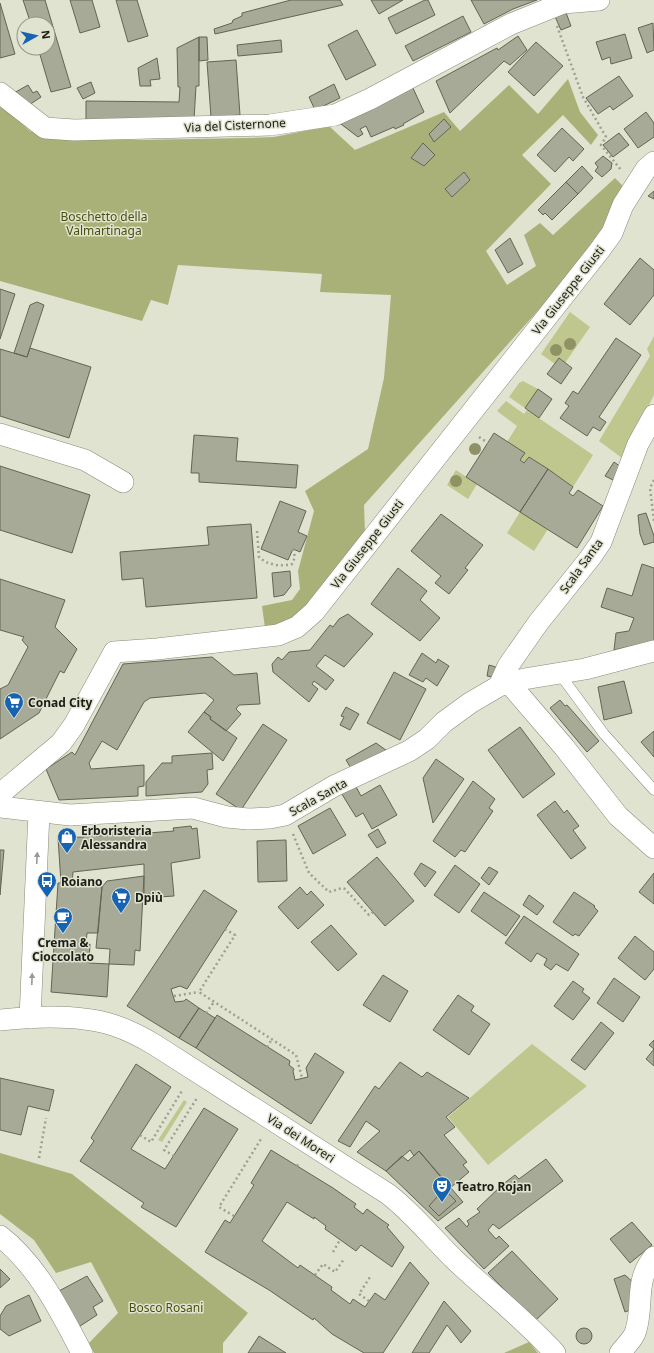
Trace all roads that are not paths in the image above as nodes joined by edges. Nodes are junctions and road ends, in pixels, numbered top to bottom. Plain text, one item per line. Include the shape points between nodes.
1 (599, 0) edge
2 (0, 93) edge
3 (654, 162) edge
4 (654, 415) edge
5 (0, 434) edge
6 (123, 482) dead end
7 (654, 651) edge
8 (559, 674) junction
9 (504, 685) junction
10 (654, 790) edge
11 (0, 794) edge
12 (0, 807) edge
13 (39, 812) junction
14 (654, 848) edge
15 (30, 1018) junction
16 (0, 1020) edge
17 (0, 1236) edge
18 (654, 1257) edge
19 (82, 1353) edge
20 (555, 1353) edge
21 (620, 1353) edge

1 - 2 street, Via del Cisternone via 563,3 550,7 511,24 335,115 270,125 74,130 45,128
3 - 11 street, Via Giuseppe Giusti via 634,186 623,205 612,234 314,612 297,626 278,635 164,649 114,652 61,744
4 - 9 street, Scala Santa via 638,444 601,542 508,666
5 - 6 street via 85,460
7 - 8 street, Scala Santa
8 - 9 street, Scala Santa
8 - 10 lane via 604,734
9 - 13 street, Scala Santa via 470,703 408,751 334,786 285,815 248,820 193,808 70,815
9 - 14 street via 564,747 618,816
12 - 13 street, Scala Santa
15 -> 13 street
15 - 16 street, Via dei Moreri
15 - 20 street, Via dei Moreri via 82,1020 127,1030 254,1108 399,1203 456,1261 535,1331
17 - 19 street via 33,1269 64,1318
18 - 21 street via 645,1268 636,1331

